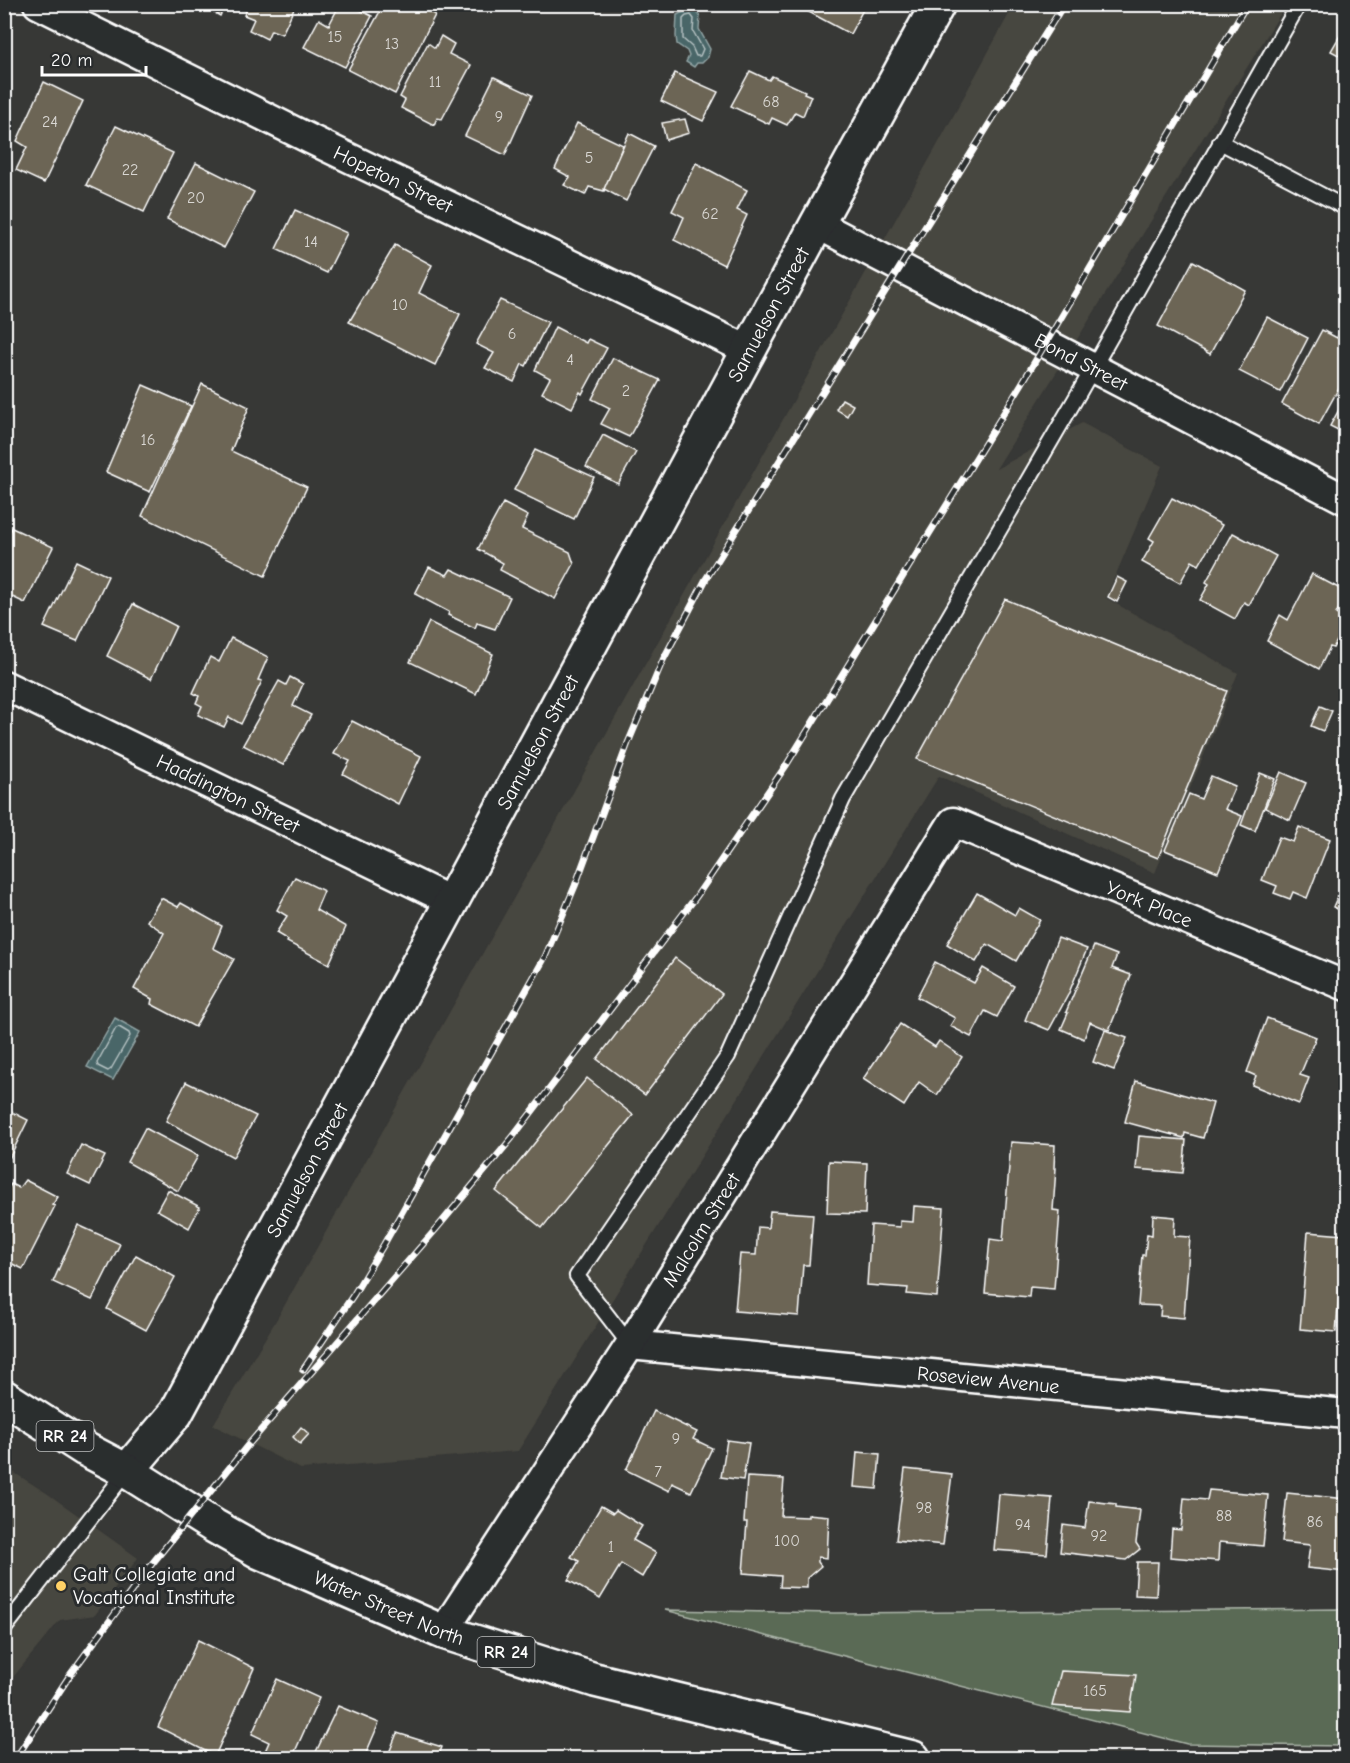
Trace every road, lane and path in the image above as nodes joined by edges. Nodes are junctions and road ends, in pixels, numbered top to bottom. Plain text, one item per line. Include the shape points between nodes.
1 (38, 4) edge
2 (938, 4) edge
3 (1299, 4) edge
4 (1220, 142) junction
5 (1346, 208) edge
6 (817, 224) junction
7 (750, 351) junction
8 (1093, 368) junction
9 (1346, 500) edge
10 (4, 686) edge
11 (952, 822) joint
12 (451, 901) junction
13 (1346, 986) edge
14 (630, 1345) junction
15 (4, 1397) edge
16 (1346, 1414) edge
17 (127, 1471) junction
18 (4, 1629) edge
19 (443, 1632) junction
20 (913, 1758) edge

1 - 7 street, Hopeton Street
2 - 6 street, Samuelson Street
3 - 4 lane
4 - 5 lane
4 - 8 lane
6 - 7 street, Samuelson Street
6 - 8 street, Bond Street
7 - 12 street, Samuelson Street
8 - 9 street, Bond Street
8 - 14 lane via 843,799 728,1056 577,1276
10 - 12 street, Haddington Street
11 - 13 street, York Place
11 - 14 street, Malcolm Street
12 - 17 street, Samuelson Street via 176,1413
14 - 16 street, Roseview Avenue
14 - 19 street, Malcolm Street
15 - 17 street, Water Street North / RR 24
17 - 18 lane
17 - 19 street, Water Street North / RR 24 via 260,1552
19 - 20 street, Water Street North / RR 24 via 595,1680

